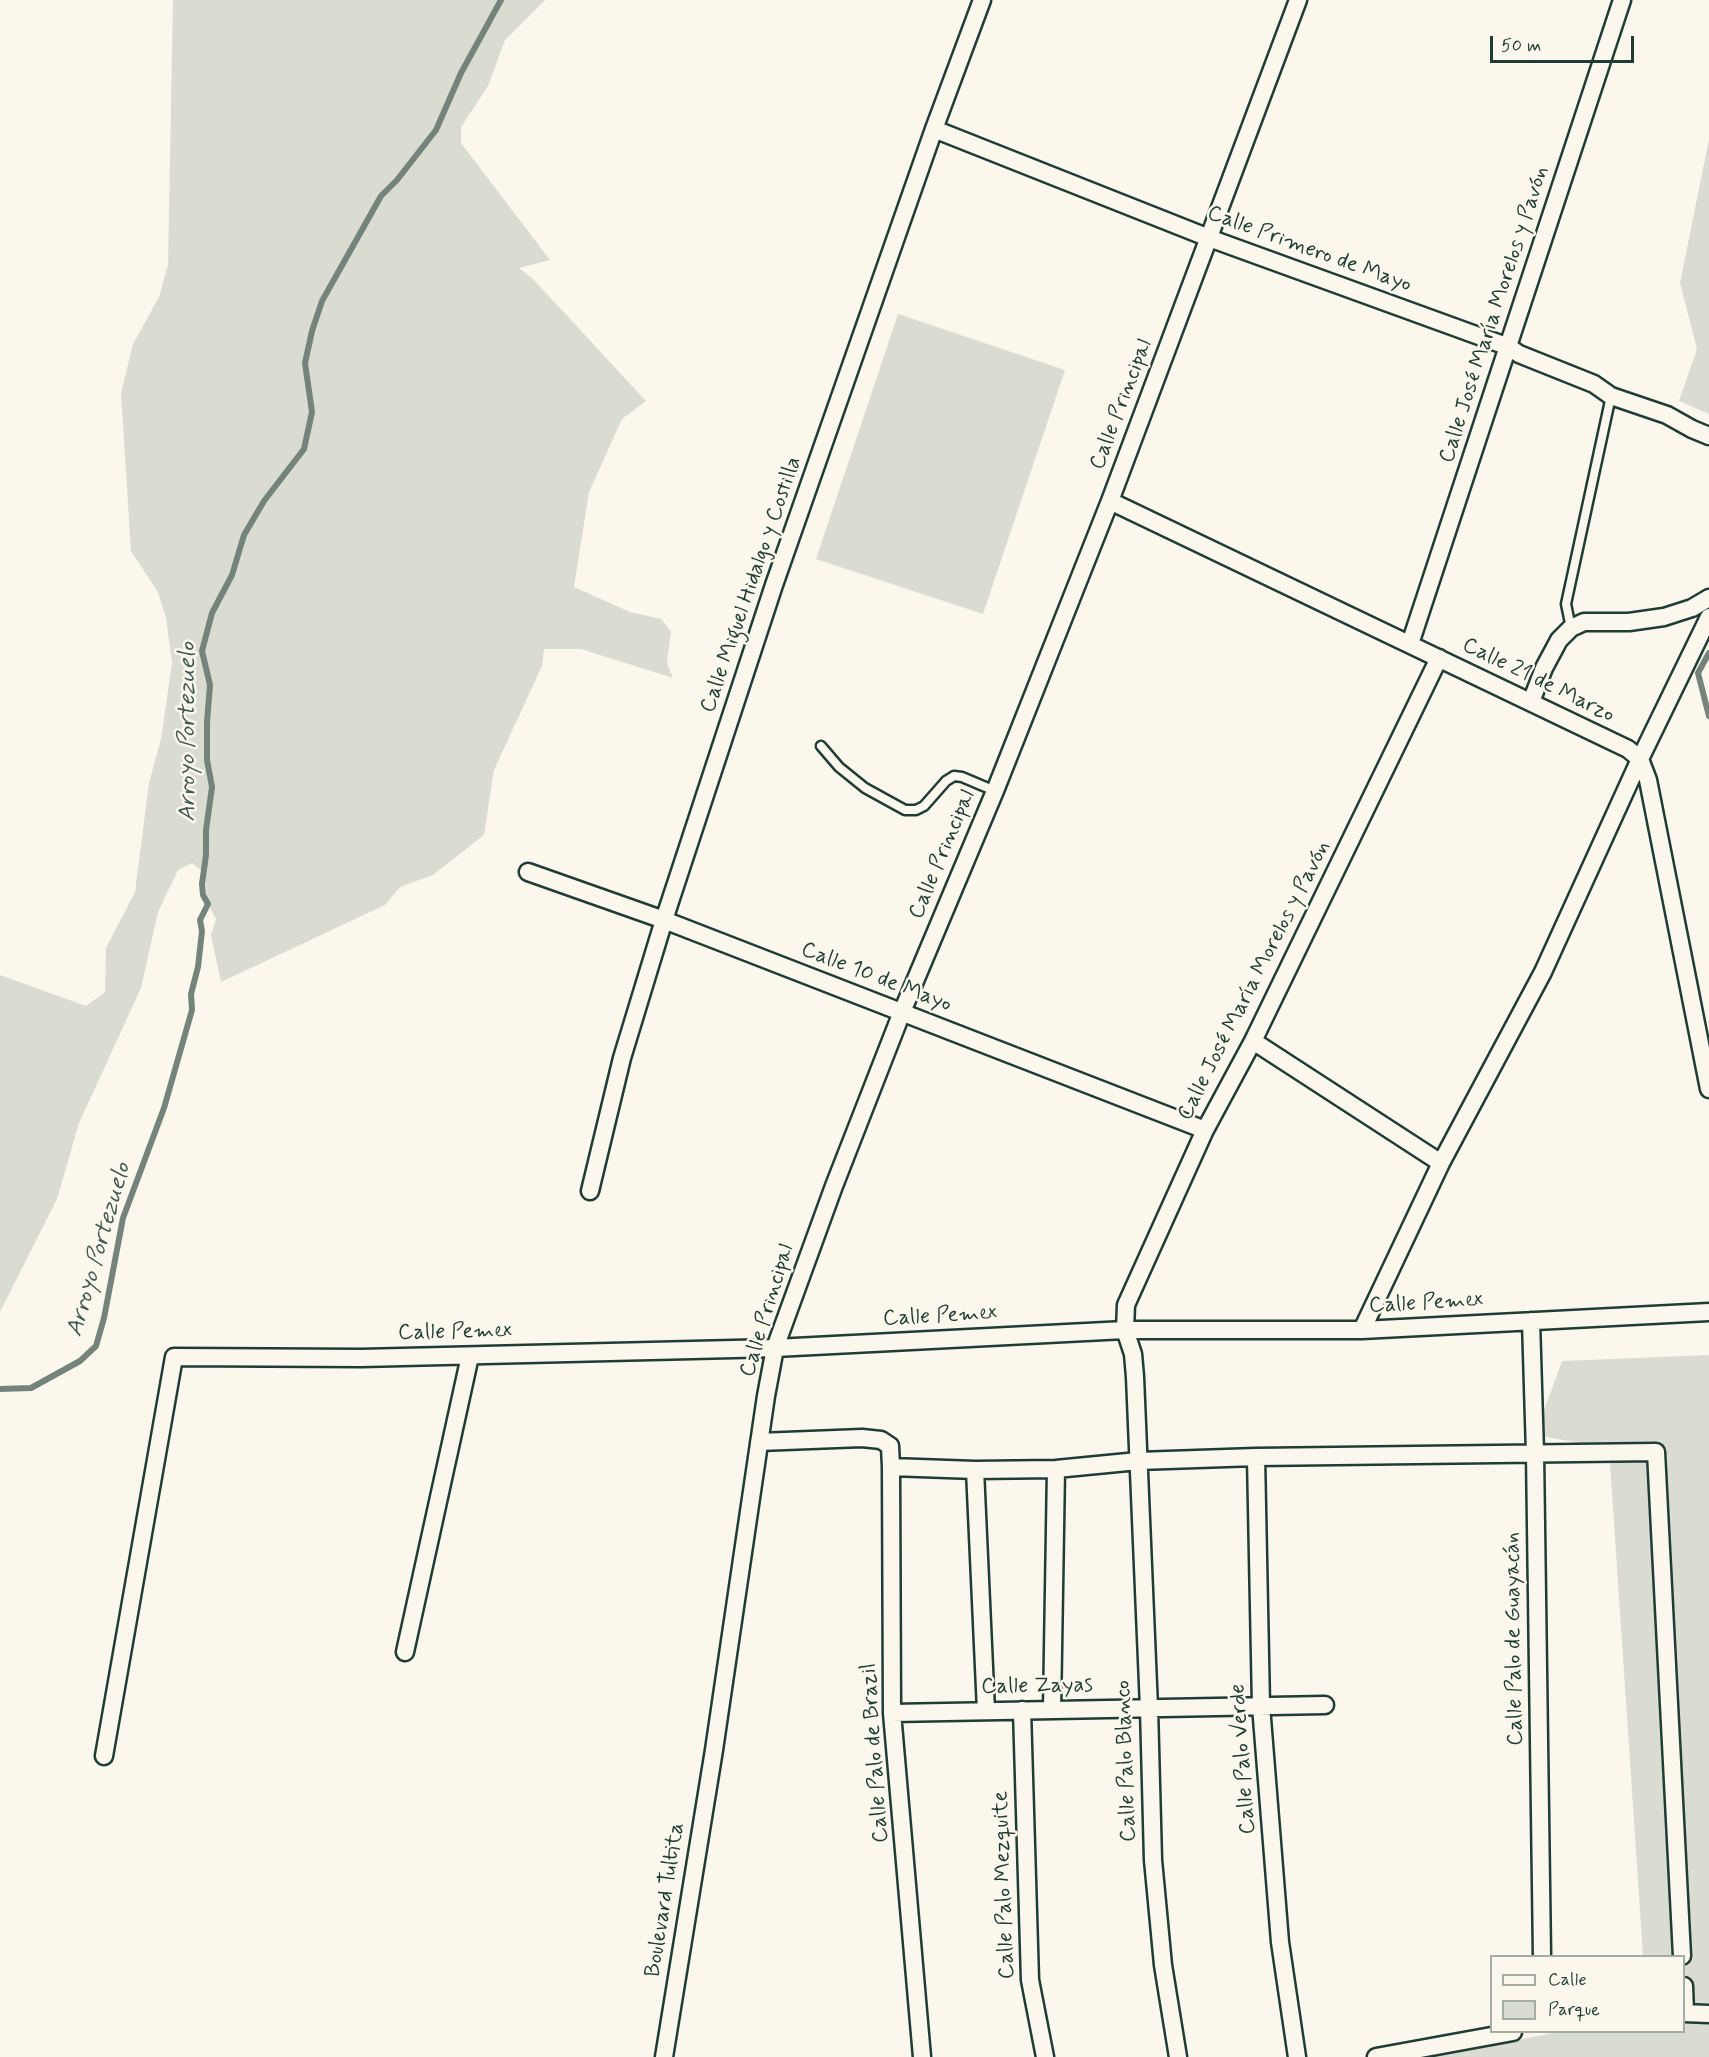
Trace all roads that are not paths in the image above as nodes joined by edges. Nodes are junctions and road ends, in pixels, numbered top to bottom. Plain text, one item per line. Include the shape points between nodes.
1 (981, 0) edge
2 (1298, 0) edge
3 (1621, 0) edge
4 (934, 129) junction
5 (1209, 238) junction
6 (1509, 347) junction
7 (1611, 396) junction
8 (1709, 436) edge
9 (1110, 501) junction
10 (1709, 598) edge
11 (1709, 617) edge
12 (1571, 628) junction
13 (1410, 644) junction
14 (1439, 658) junction
15 (1531, 702) junction
16 (821, 746) dead end
17 (1640, 759) junction
18 (995, 791) junction
19 (528, 872) dead end
20 (664, 920) junction
21 (902, 1012) junction
22 (1253, 1041) junction
23 (1709, 1089) edge
24 (1205, 1130) junction
25 (1441, 1163) junction
26 (590, 1191) dead end
27 (1709, 1312) edge
28 (1531, 1321) junction
29 (1125, 1330) junction
30 (1362, 1330) junction
31 (775, 1348) junction
32 (470, 1356) junction
33 (759, 1442) junction
34 (1535, 1453) junction
35 (1256, 1457) junction
36 (1138, 1461) junction
37 (891, 1467) junction
38 (1056, 1469) junction
39 (975, 1470) junction
40 (405, 1652) dead end
41 (1325, 1705) dead end
42 (1261, 1706) junction
43 (1149, 1708) junction
44 (1022, 1710) junction
45 (1052, 1710) junction
46 (986, 1711) junction
47 (892, 1713) junction
48 (714, 1750) joint
49 (104, 1756) dead end
50 (1542, 1955) edge
51 (1682, 1955) edge
52 (1685, 2013) edge
53 (1709, 2014) edge
54 (1503, 2033) edge
55 (664, 2057) edge
56 (922, 2057) edge
57 (1045, 2057) edge
58 (1178, 2057) edge
59 (1297, 2057) edge
60 (1376, 2057) edge

1 - 4 street, Calle Miguel Hidalgo y Costilla
2 - 5 street, Calle Principal
3 - 6 street, Calle José María Morelos y Pavón
4 - 5 street, Calle Primero de Mayo
4 - 20 street, Calle Miguel Hidalgo y Costilla via 774,585
5 - 6 street, Calle Primero de Mayo
5 - 9 street, Calle Principal
6 - 7 street, Calle Primero de Mayo via 1594,384
6 - 13 street, Calle José María Morelos y Pavón
7 - 8 street, Calle Primero de Mayo via 1667,415
7 - 12 lane via 1566,604
9 - 13 street, Calle 21 de Marzo
9 - 18 street, Calle Principal
10 - 12 street via 1664,617 1584,622
11 - 17 street
12 - 15 street via 1559,640
13 - 14 street, Calle 21 de Marzo
14 - 15 street, Calle 21 de Marzo
14 - 22 street, Calle José María Morelos y Pavón
15 - 17 street, Calle 21 de Marzo via 1628,749
16 - 18 lane via 865,788 905,810 924,806 954,776
17 - 23 street via 1648,780
17 - 25 street via 1543,972
18 - 21 street, Calle Principal
19 - 20 street, Calle 10 de Mayo
20 - 21 street, Calle 10 de Mayo
20 - 26 street, Calle Miguel Hidalgo y Costilla via 622,1058
21 - 24 street, Calle 10 de Mayo
21 - 31 street, Calle Principal
22 - 24 street, Calle José María Morelos y Pavón
22 - 25 street
24 - 29 street, Calle José María Morelos y Pavón via 1126,1305
25 - 30 street
27 - 28 street, Calle Pemex
28 - 30 street, Calle Pemex
28 - 34 street, Calle Palo de Guayacán
29 - 30 street, Calle Pemex
29 - 31 street, Calle Pemex
29 - 36 street, Calle Palo Blanco via 1133,1354
31 - 32 street, Calle Pemex
31 - 33 street, Calle Principal
32 - 40 street
32 - 49 street, Calle Pemex via 174,1357
33 - 37 street, Calle Palo de Brazil via 881,1440 890,1446
33 - 48 street, Calle Principal
34 - 35 street
34 - 50 street, Calle Palo de Guayacán
34 - 51 street via 1656,1452
35 - 36 street
35 - 42 street, Calle Palo Verde
36 - 38 street
36 - 43 street, Calle Palo Blanco
37 - 39 street
37 - 47 street, Calle Palo de Brazil
38 - 39 street
38 - 45 street
39 - 46 street
41 - 42 street, Calle Zayas
42 - 43 street, Calle Zayas
42 - 59 street, Calle Palo Verde via 1280,1942
43 - 45 street, Calle Zayas
43 - 58 street, Calle Palo Blanco via 1152,1860
44 - 45 street, Calle Zayas
44 - 46 street, Calle Zayas
44 - 57 street, Calle Palo Mezquite via 1030,1980
46 - 47 street, Calle Zayas
47 - 56 street, Calle Palo de Brazil
48 - 55 street, Boulevard Tultita
52 - 53 street
54 - 60 street

